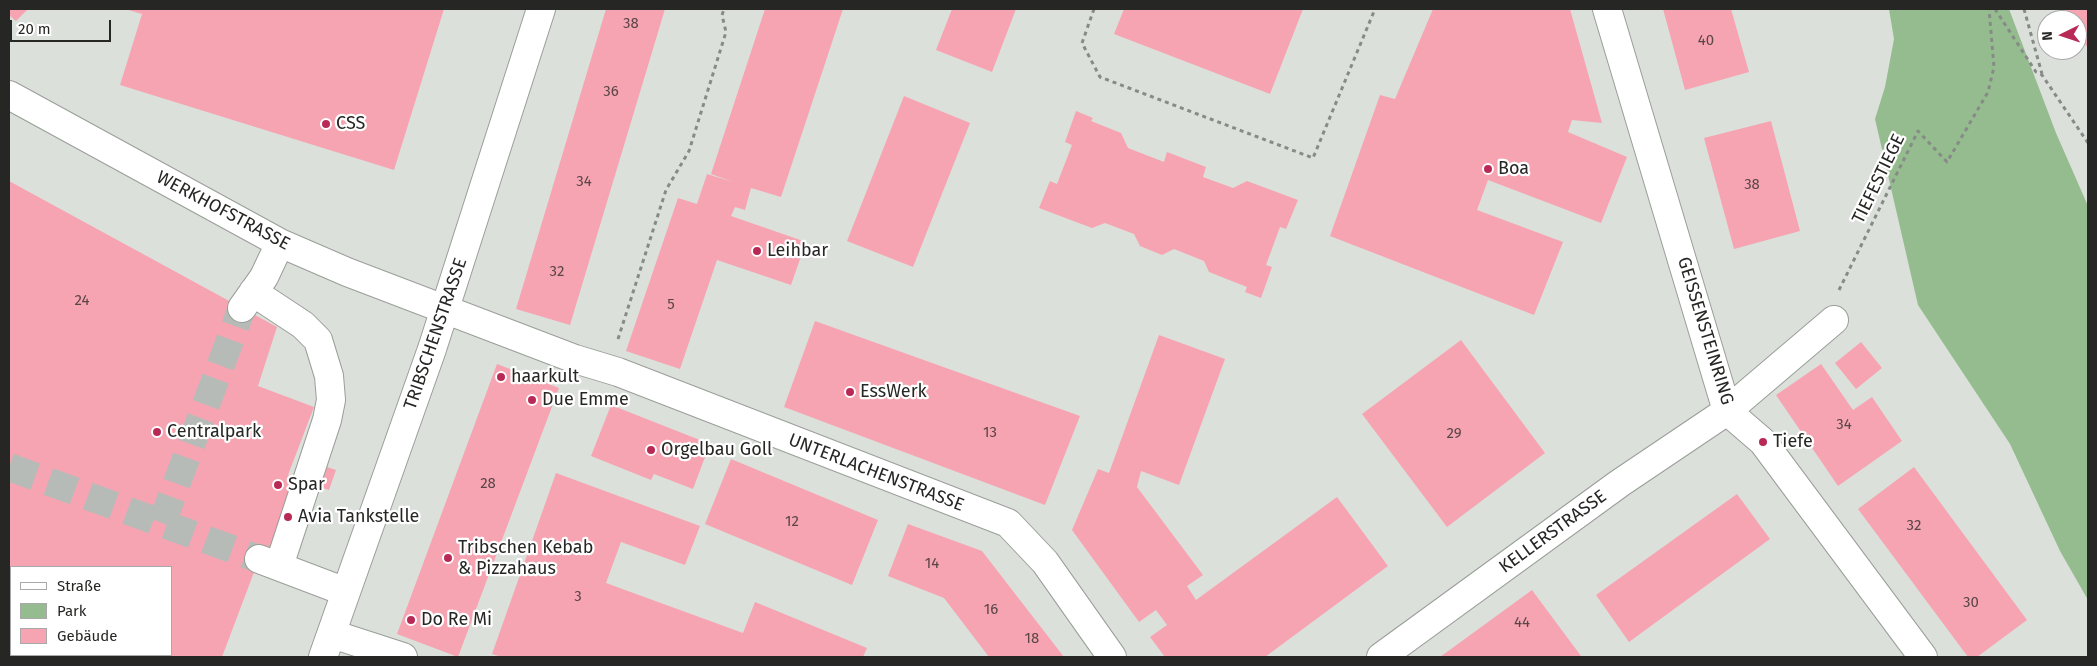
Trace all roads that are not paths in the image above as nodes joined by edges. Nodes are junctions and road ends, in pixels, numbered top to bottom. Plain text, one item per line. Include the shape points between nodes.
1 (541, 9) edge
2 (1607, 9) edge
3 (9, 95) edge
4 (280, 243) junction
5 (446, 308) junction
6 (1834, 320) road end
7 (1727, 411) junction
8 (346, 592) junction
9 (328, 646) edge
10 (403, 657) edge
11 (1112, 657) edge
12 (1381, 657) edge
13 (1923, 657) edge

1 - 5 street, TRIBSCHENSTRASSE
2 - 7 street, GEISSENSTEINRING
3 - 4 street, WERKHOFSTRASSE
4 - 5 street, WERKHOFSTRASSE via 347,272
4 - 8 street via 264,277 248,300 303,325 318,340 329,376 331,400 327,420 269,563
5 - 8 street, TRIBSCHENSTRASSE
5 - 11 street, UNTERLACHENSTRASSE via 1008,524 1044,562
6 - 7 street, KELLERSTRASSE
7 - 12 street, KELLERSTRASSE via 1620,482
7 - 13 street, GEISSENSTEINRING via 1763,442
8 - 9 street, TRIBSCHENSTRASSE
9 - 10 street

